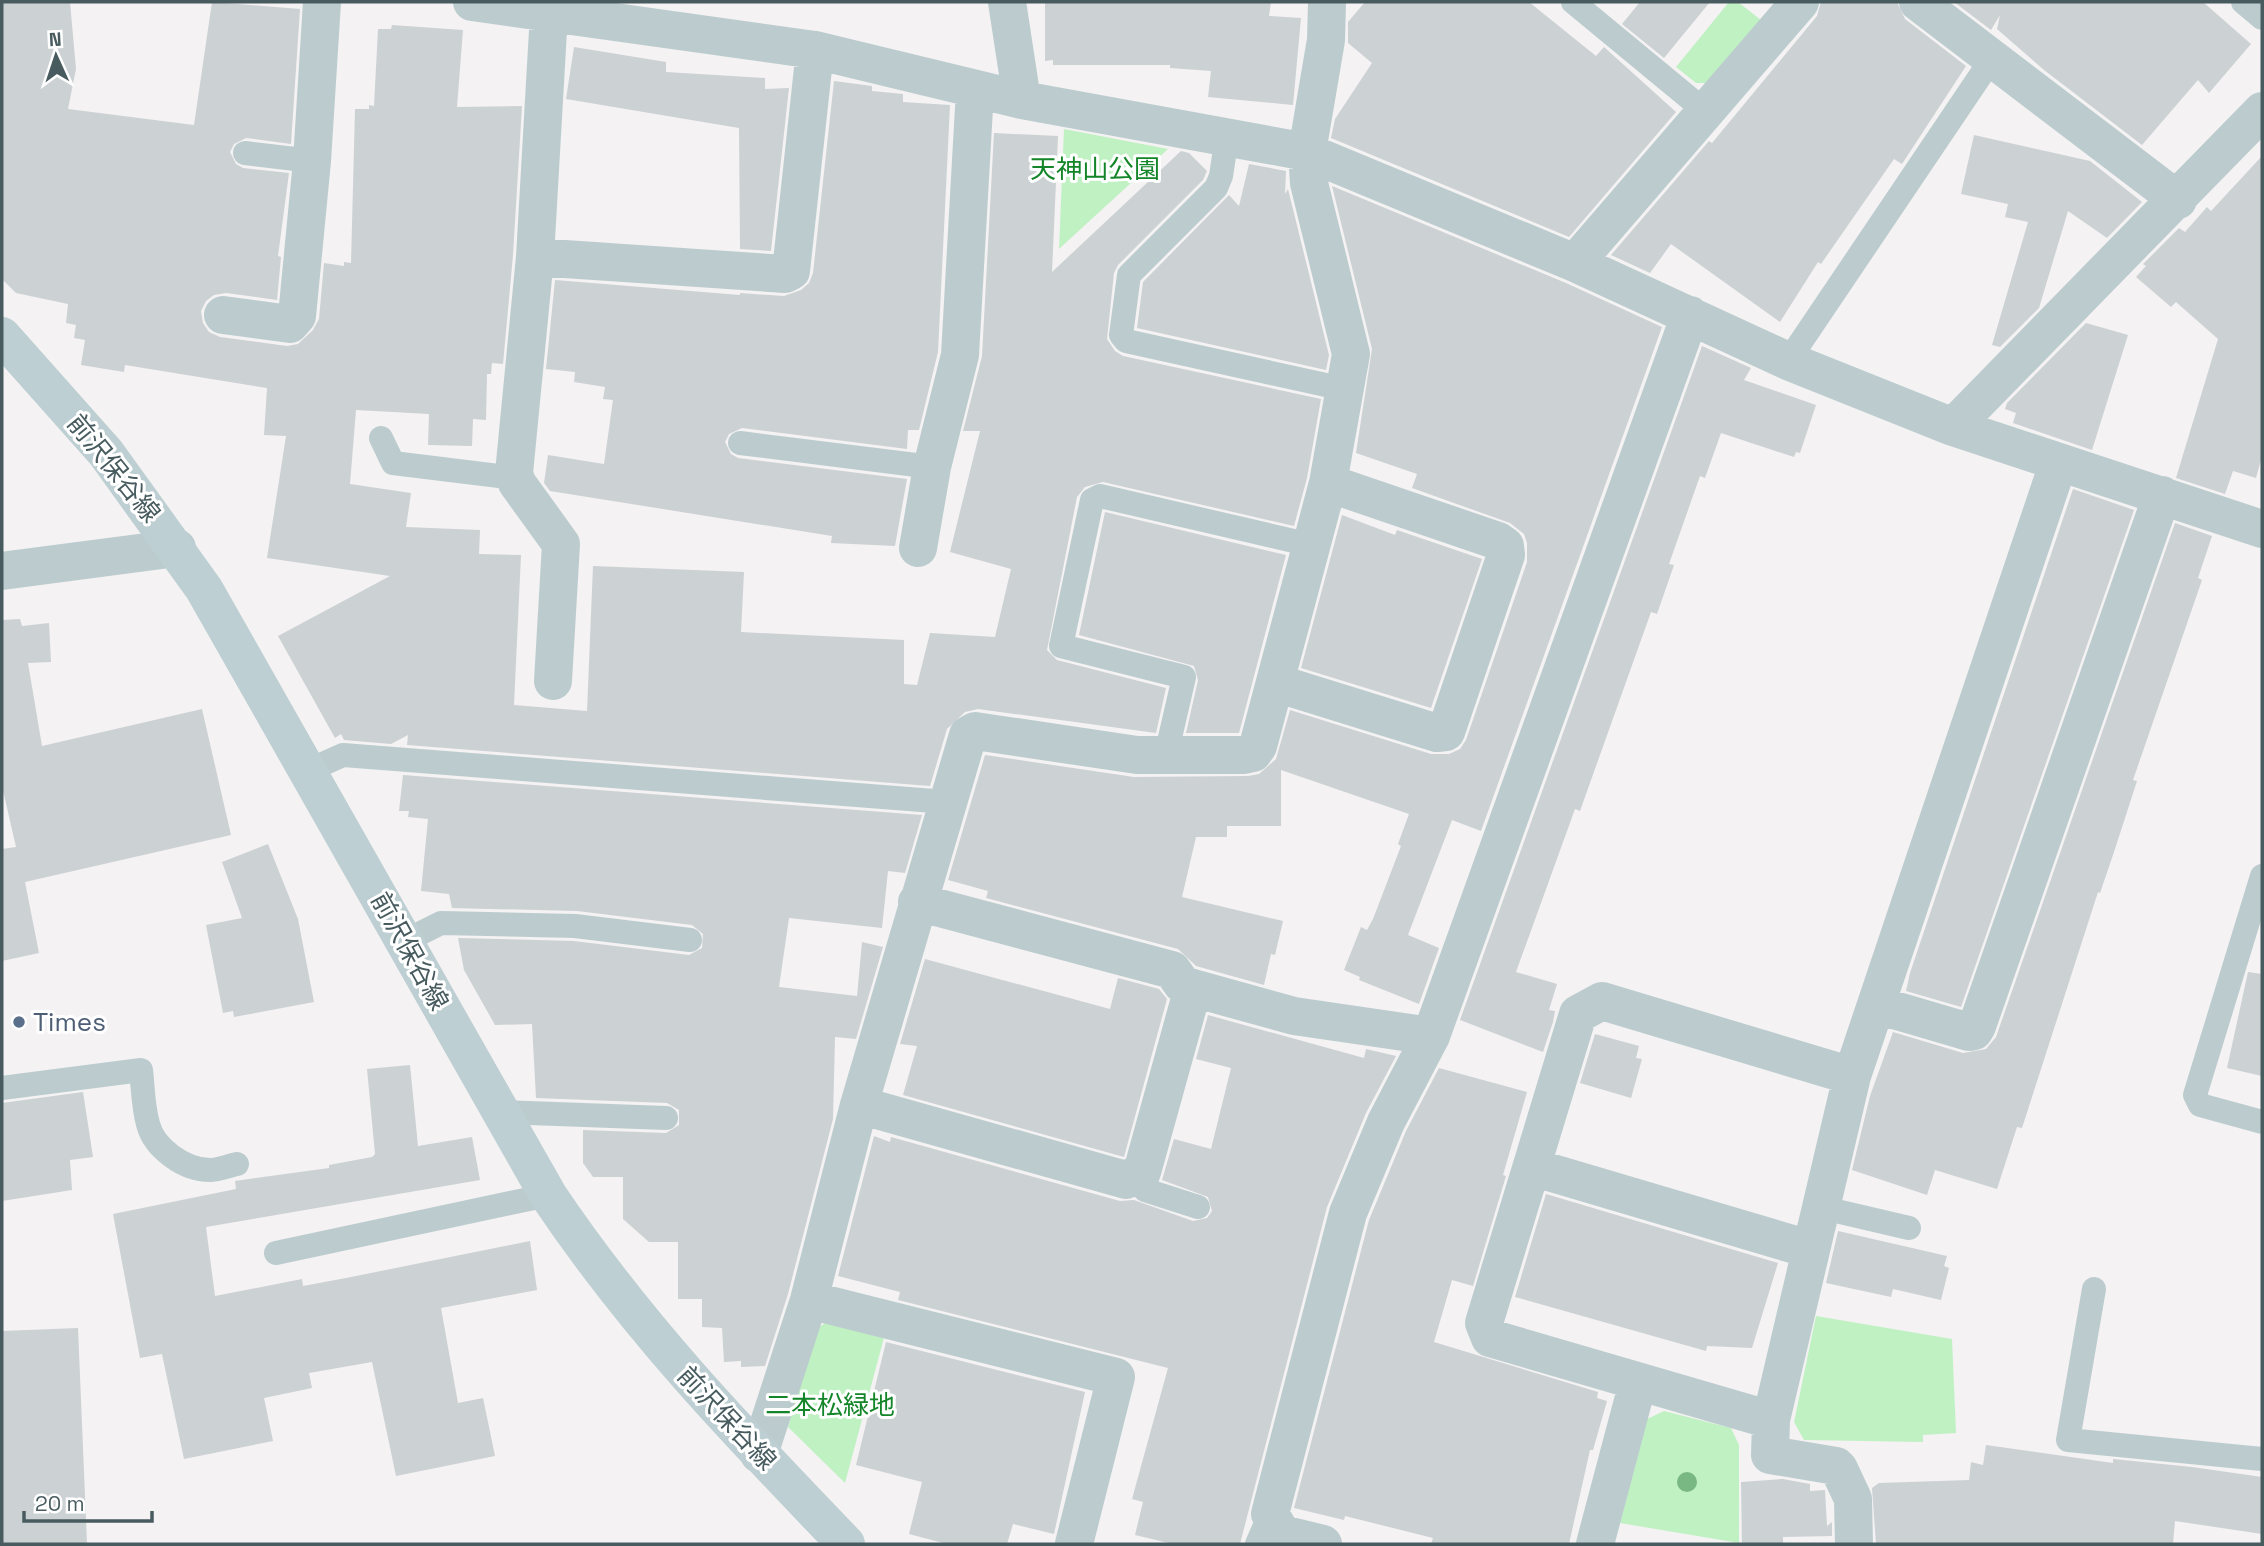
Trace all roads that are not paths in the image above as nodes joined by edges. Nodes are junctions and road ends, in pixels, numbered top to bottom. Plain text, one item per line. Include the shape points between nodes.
1 (322, 2) edge
2 (471, 2) edge
3 (1007, 2) edge
4 (1327, 2) edge
5 (1573, 2) edge
6 (1800, 2) edge
7 (1918, 2) edge
8 (2243, 2) edge
9 (593, 11) edge
10 (549, 13) junction
11 (2262, 18) edge
12 (815, 50) junction
13 (1991, 60) junction
14 (975, 90) junction
15 (1023, 100) junction
16 (1705, 111) junction
17 (2262, 111) edge
18 (1227, 136) junction
19 (1307, 152) junction
20 (245, 153) dead end
21 (312, 162) junction
22 (2178, 200) junction
23 (535, 257) junction
24 (1575, 263) junction
25 (223, 315) dead end
26 (1690, 315) junction
27 (2, 336) edge
28 (1788, 361) junction
29 (1344, 389) junction
30 (1952, 427) junction
31 (381, 438) dead end
32 (740, 443) dead end
33 (2058, 464) junction
34 (932, 467) junction
35 (514, 478) junction
36 (1328, 483) junction
37 (2162, 495) junction
38 (2262, 530) edge
39 (1311, 545) junction
40 (177, 548) junction
41 (918, 548) dead end
42 (2, 570) edge
43 (553, 681) dead end
44 (1276, 682) junction
45 (1166, 755) junction
46 (307, 772) junction
47 (947, 802) junction
48 (2262, 876) edge
49 (917, 902) junction
50 (2256, 917) edge
51 (690, 940) dead end
52 (405, 941) junction
53 (1193, 988) junction
54 (1877, 1005) junction
55 (1431, 1036) junction
56 (1852, 1076) junction
57 (2, 1088) edge
58 (859, 1105) junction
59 (500, 1112) junction
60 (666, 1118) dead end
61 (2262, 1122) edge
62 (237, 1164) dead end
63 (1532, 1167) junction
64 (1135, 1178) junction
65 (548, 1195) junction
66 (1198, 1207) dead end
67 (1819, 1207) junction
68 (1909, 1228) dead end
69 (1809, 1250) junction
70 (276, 1253) dead end
71 (2094, 1289) dead end
72 (809, 1300) junction
73 (1637, 1382) junction
74 (1771, 1420) junction
75 (760, 1454) junction
76 (2262, 1459) edge
77 (1263, 1529) edge
78 (846, 1544) edge
79 (1074, 1544) edge
80 (1323, 1544) edge
81 (1595, 1544) edge
82 (1854, 1544) edge

1 - 21 street
2 - 10 street
3 - 15 street
4 - 19 street via 1326,40
5 - 16 lane
6 - 16 street
7 - 13 street
8 - 11 lane
9 - 10 street
9 - 12 street
10 - 23 street
12 - 14 street
12 - 23 street via 791,271
13 - 22 street
13 - 28 lane
14 - 15 street
14 - 34 street via 960,355
15 - 18 street
16 - 24 street
17 - 22 street
18 - 19 street
18 - 29 lane via 1216,188 1129,275 1121,335 1126,341
19 - 24 street
19 - 29 street via 1309,183 1351,354
20 - 21 lane
21 - 25 street via 295,321 282,324
22 - 30 street
23 - 35 street
24 - 26 street
26 - 28 street
26 - 55 street
27 - 40 main road, 前沢保谷線 via 106,453
28 - 30 street
29 - 36 street
30 - 33 street
31 - 35 lane via 393,463
32 - 34 lane
33 - 37 street
33 - 54 street
34 - 41 street
35 - 43 street via 561,544
36 - 39 street
36 - 44 street via 1498,541 1505,546 1506,555 1446,732
37 - 38 street
37 - 54 street via 1977,1026 1969,1032
39 - 44 street
39 - 45 lane via 1100,496 1092,500 1061,646 1184,677
40 - 42 street
40 - 46 main road, 前沢保谷線
44 - 45 street via 1253,753
45 - 47 street via 1137,755 975,731 968,736
46 - 47 lane via 343,755
46 - 52 main road, 前沢保谷線
47 - 49 street
48 - 50 lane
49 - 53 street via 1172,970 1182,984
49 - 58 street
50 - 61 lane via 2196,1101
51 - 52 lane via 575,926 441,923
52 - 59 main road, 前沢保谷線
53 - 55 street via 1294,1016
53 - 64 street via 1142,1172
54 - 56 street
55 - 77 street via 1386,1122 1348,1213
56 - 63 street via 1602,1002 1578,1014
56 - 67 street
57 - 62 lane via 141,1070 148,1124 157,1144 195,1167 210,1170
58 - 64 street via 1126,1180
58 - 72 street
59 - 60 lane
59 - 65 main road, 前沢保谷線
63 - 69 street
63 - 73 street via 1484,1323 1490,1338
64 - 66 lane via 1145,1189
65 - 70 lane
65 - 75 main road, 前沢保谷線 via 646,1329
67 - 68 lane
67 - 69 street
69 - 74 street
71 - 76 lane via 2068,1440
72 - 75 street
72 - 79 street via 1116,1377
73 - 74 street
73 - 81 street
74 - 82 street via 1770,1455 1839,1469 1853,1499
75 - 78 main road, 前沢保谷線
77 - 80 street

